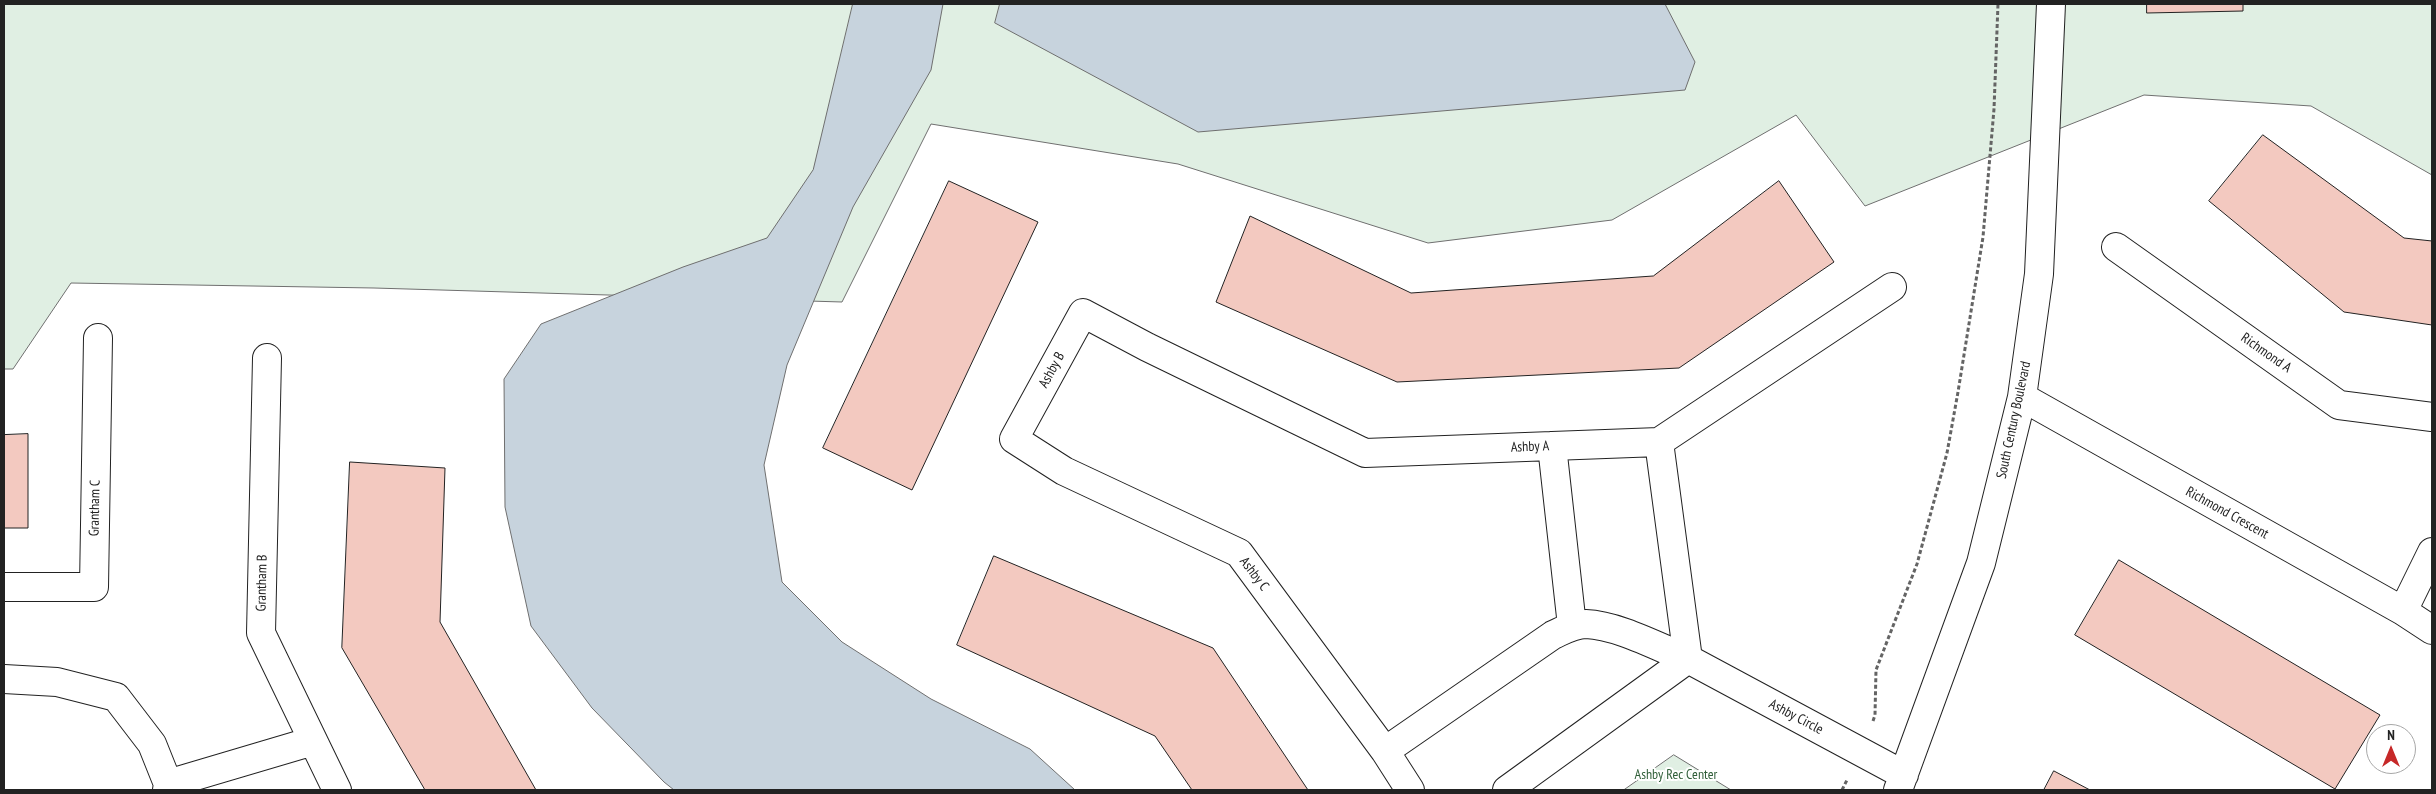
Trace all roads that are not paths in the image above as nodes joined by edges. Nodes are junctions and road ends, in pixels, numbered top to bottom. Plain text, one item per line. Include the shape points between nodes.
1 (2050, 4) edge
2 (2116, 247) dead end
3 (1892, 287) dead end
4 (98, 338) dead end
5 (1147, 347) joint
6 (267, 358) dead end
7 (2022, 397) junction
8 (2432, 417) edge
9 (1659, 442) junction
10 (1552, 446) junction
11 (1064, 470) joint
12 (2432, 552) edge
13 (4, 587) edge
14 (2403, 611) junction
15 (1572, 626) junction
16 (2432, 630) edge
17 (1688, 659) junction
18 (4, 679) edge
19 (313, 741) junction
20 (1385, 751) junction
21 (1901, 783) edge
22 (168, 787) edge
23 (336, 790) edge
24 (1410, 790) edge
25 (1507, 790) edge

1 - 7 street, South Century Boulevard via 2039,274
2 - 8 street, Richmond A via 2339,405
3 - 9 street
4 - 13 street, Grantham C via 94,587
5 - 10 street, Ashby A via 1365,453
5 - 11 street, Ashby B via 1083,313 1014,439
6 - 19 street, Grantham B via 261,633
7 - 14 street, Richmond Crescent
7 - 21 street, South Century Boulevard via 1981,563
9 - 10 street, Ashby A
9 - 17 street
10 - 15 street
11 - 20 street, Ashby C via 1239,553
12 - 14 street
14 - 16 street, Richmond Crescent
15 - 17 street, Ashby Circle via 1586,624 1615,630
15 - 20 street via 1553,635
17 - 21 street, Ashby Circle
17 - 25 street
18 - 22 street via 57,682 116,697 152,744
19 - 22 street
19 - 23 street, Grantham B
20 - 24 street

